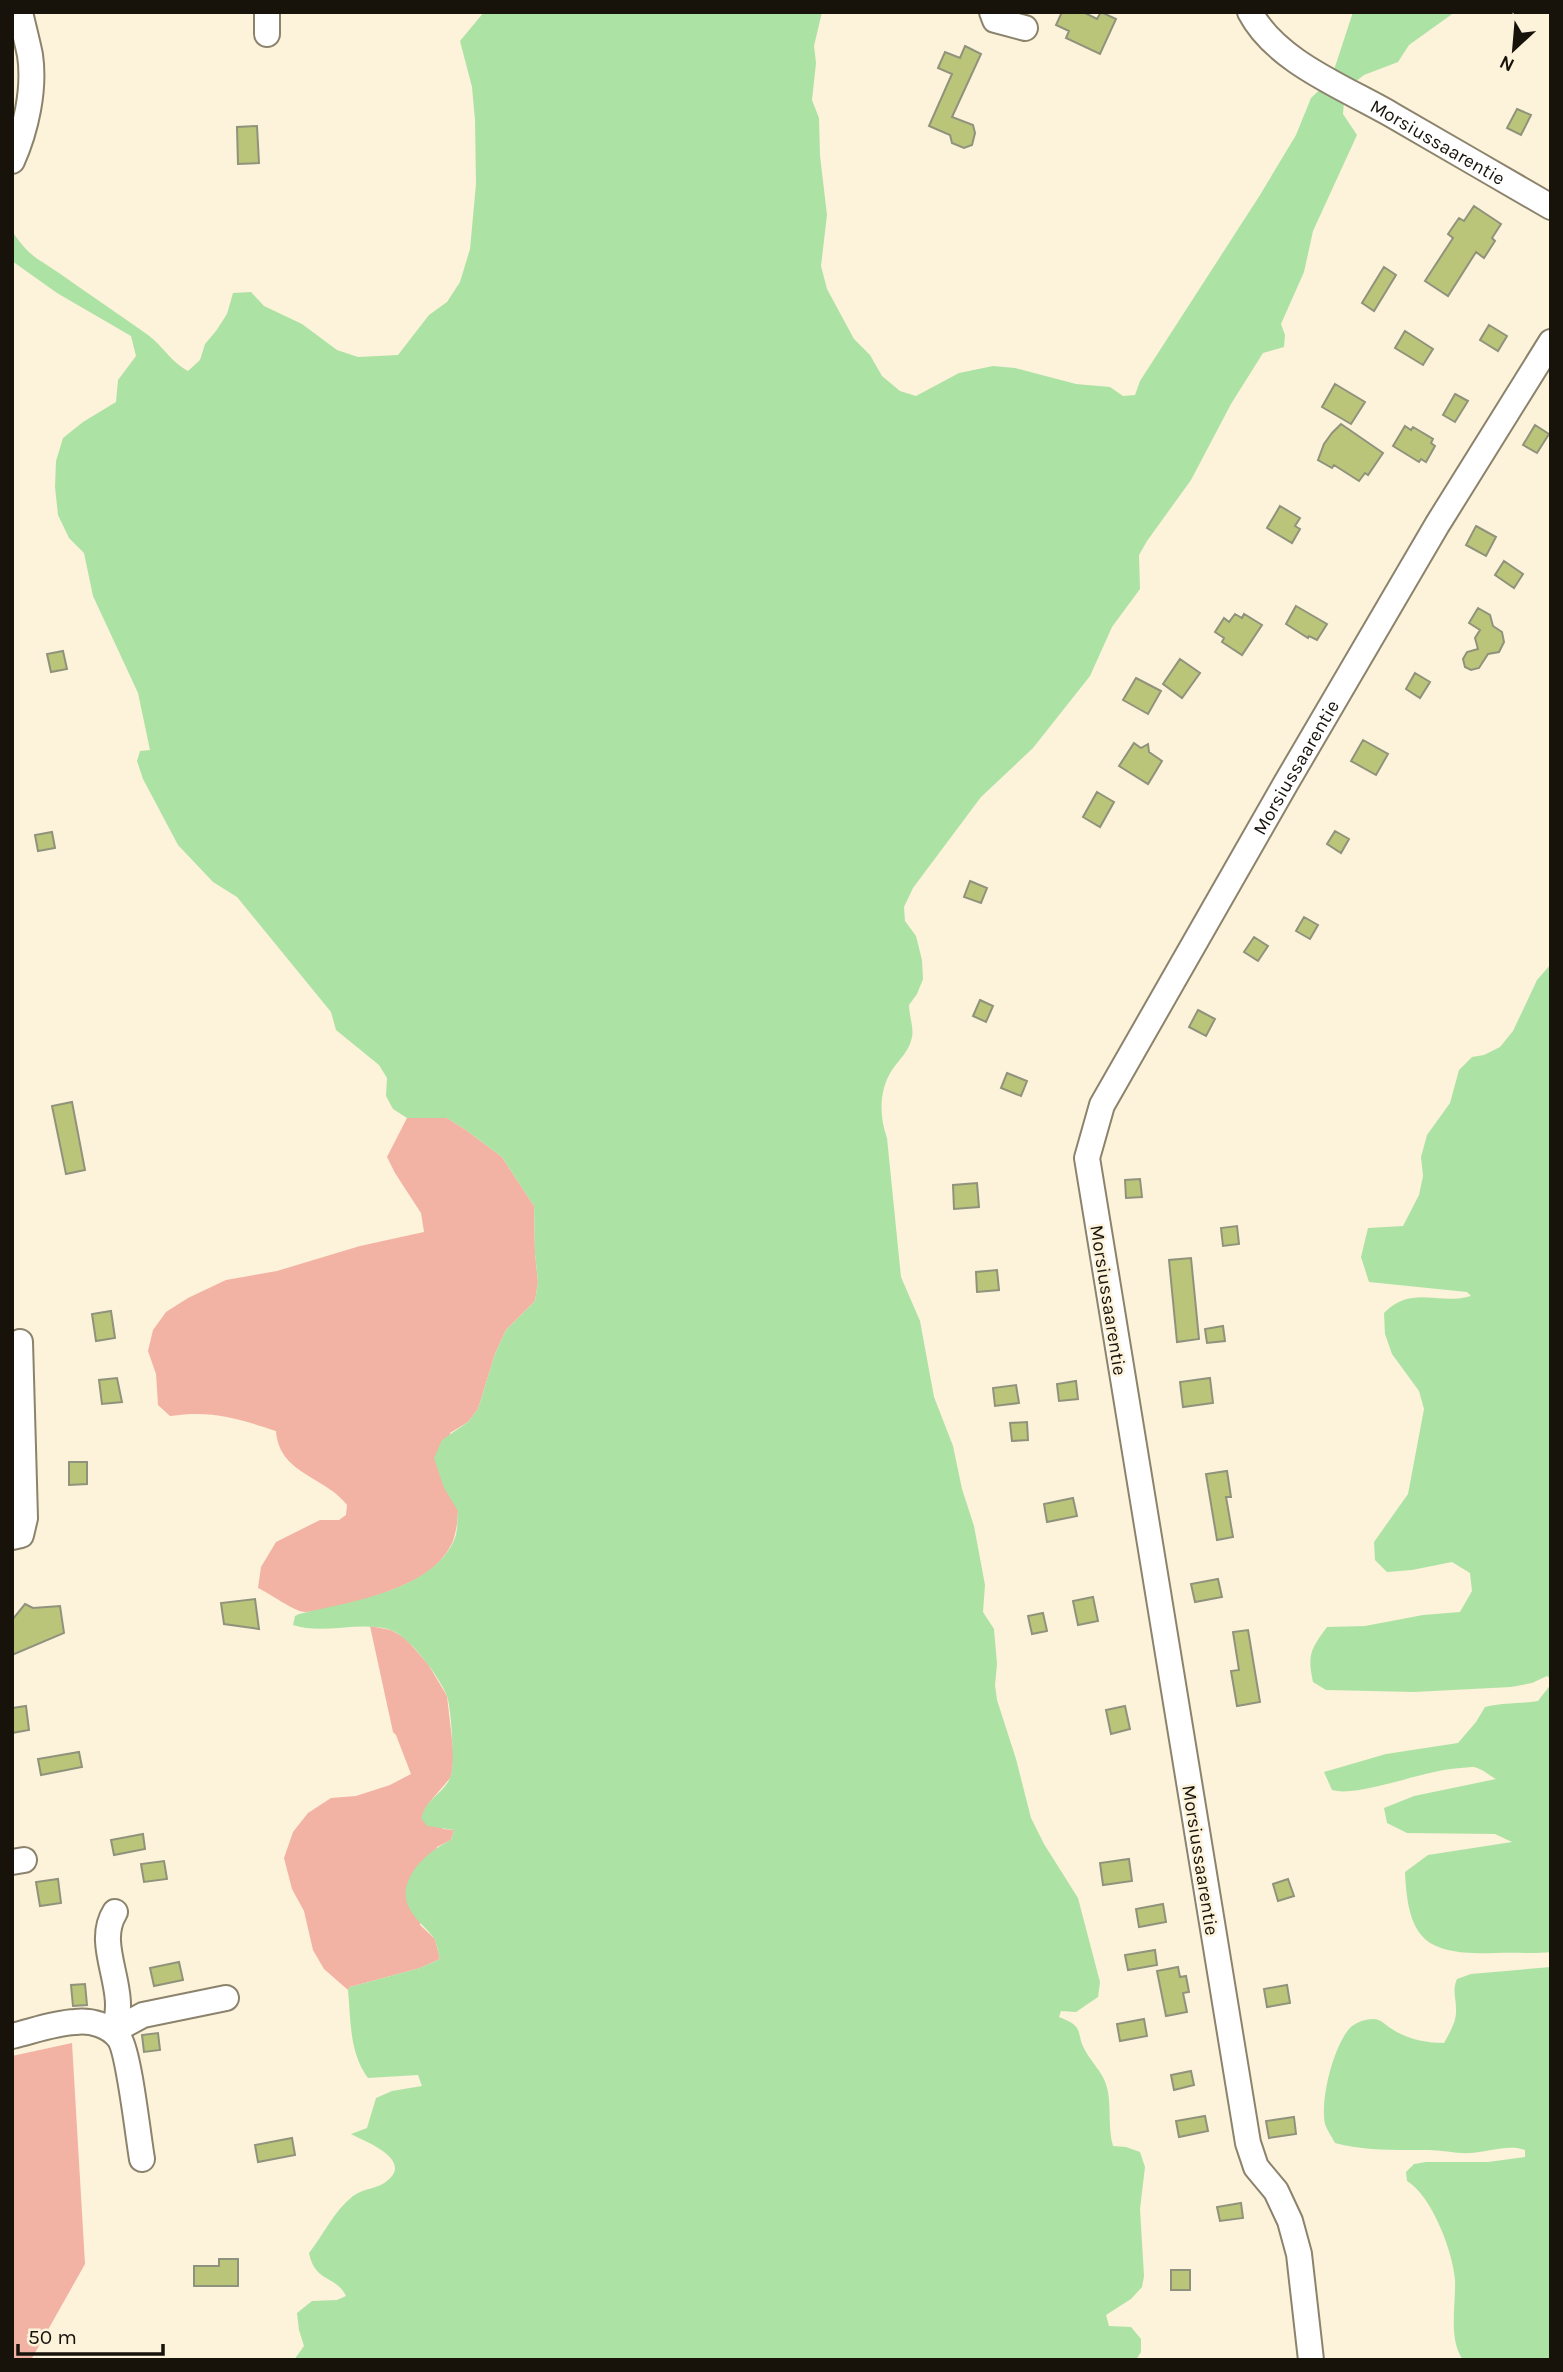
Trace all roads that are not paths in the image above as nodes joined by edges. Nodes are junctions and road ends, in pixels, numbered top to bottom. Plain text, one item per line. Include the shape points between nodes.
1 (20, 12) edge
2 (992, 12) edge
3 (1250, 12) edge
4 (1025, 28) dead end
5 (12, 161) edge
6 (1551, 207) edge
7 (1551, 342) edge
8 (20, 1342) dead end
9 (12, 1537) edge
10 (115, 1912) dead end
11 (226, 1998) dead end
12 (113, 2031) junction
13 (12, 2036) edge
14 (142, 2159) dead end
15 (1311, 2360) edge

1 - 5 street via 30,57 30,94 21,141
2 - 4 street via 995,20
3 - 6 street, Morsiussaarentie via 1257,25 1287,53 1324,78
7 - 15 street, Morsiussaarentie via 1437,525 1102,1105 1087,1158 1248,2143 1256,2167 1276,2191 1290,2221 1299,2254
8 - 9 street via 25,1518 21,1535
10 - 12 street via 109,1921 108,1944 120,2000
11 - 12 street via 143,2015
12 - 13 street via 98,2023 76,2021
12 - 14 street via 127,2059

